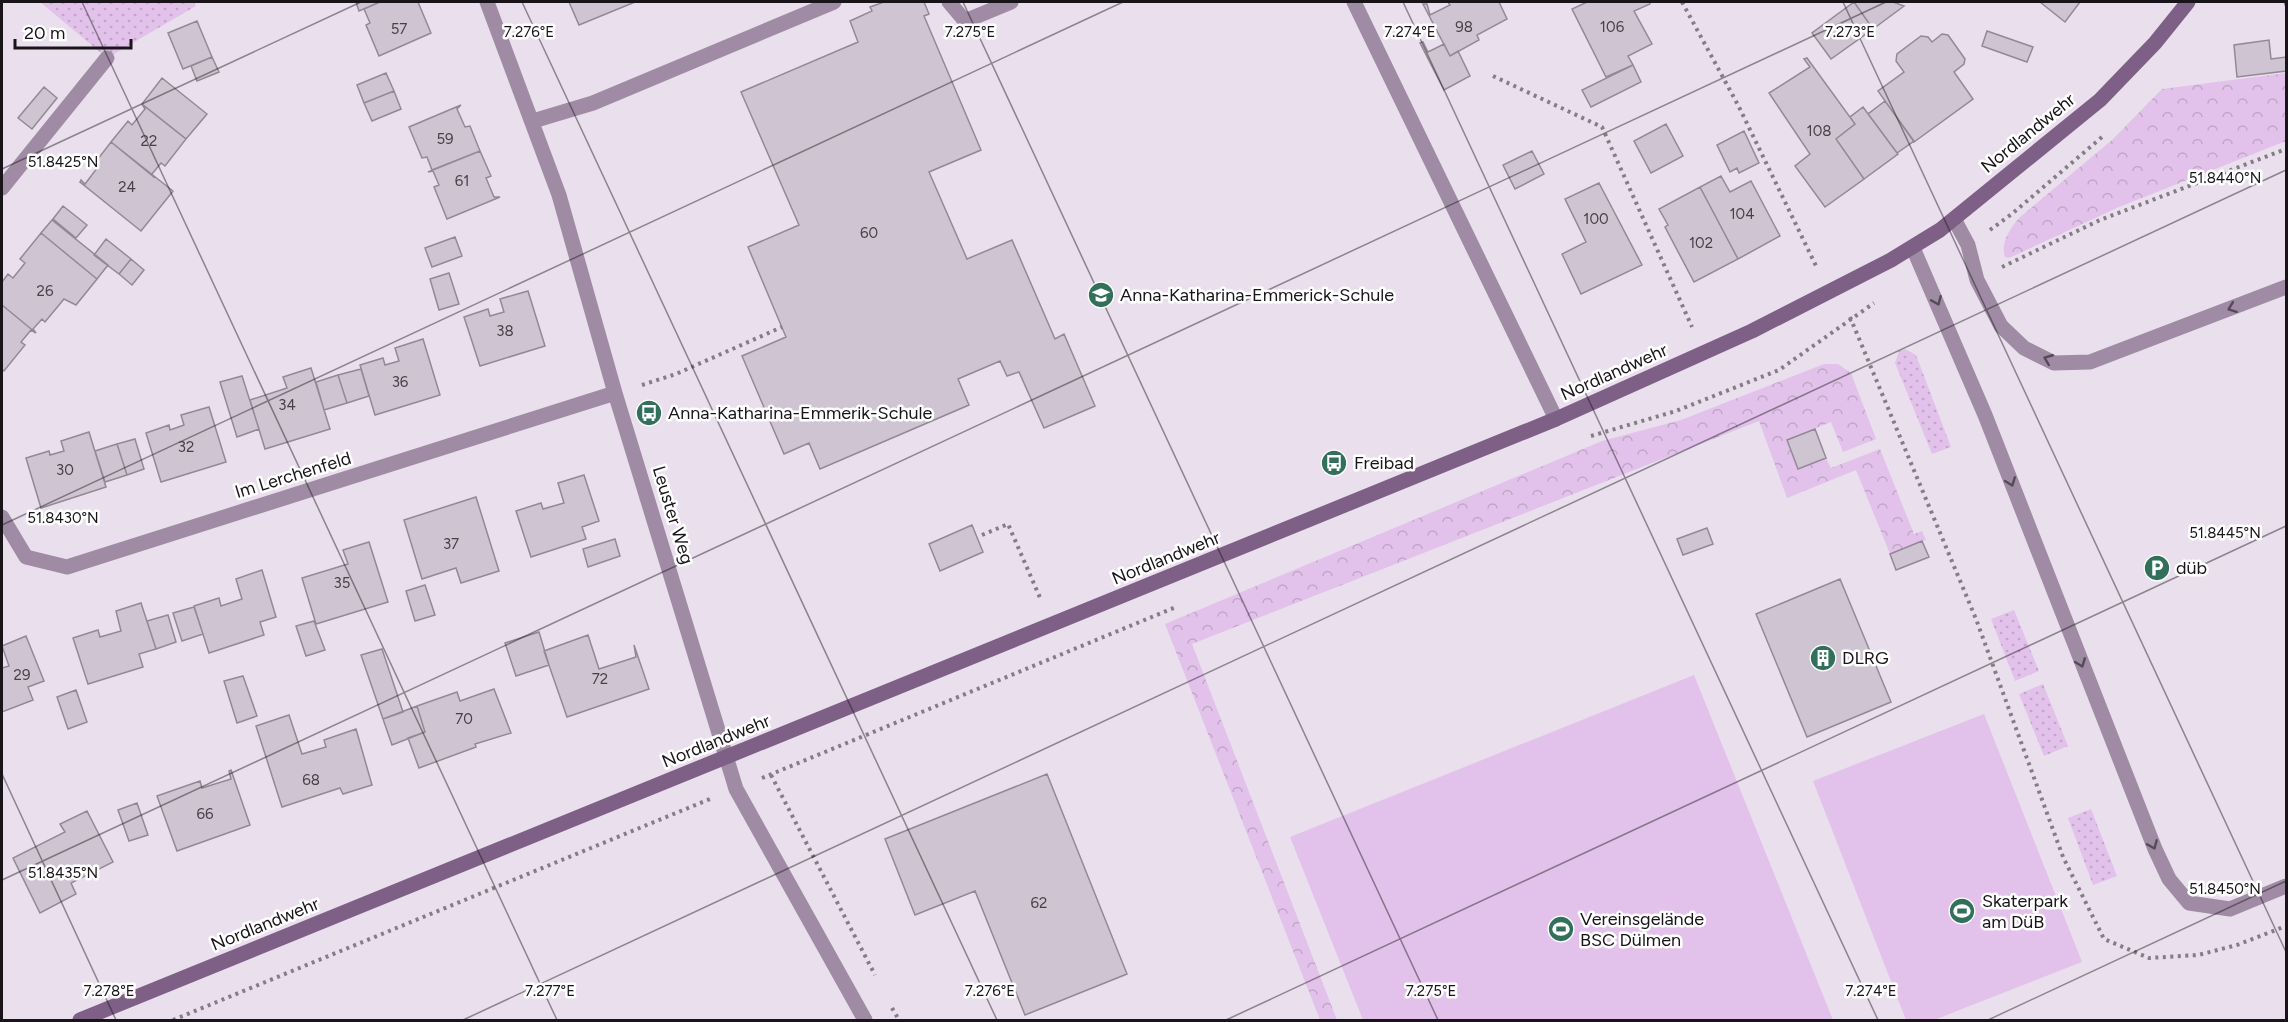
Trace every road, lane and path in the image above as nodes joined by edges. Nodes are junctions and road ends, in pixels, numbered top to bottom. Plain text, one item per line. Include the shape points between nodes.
1 (487, 2) edge
2 (834, 2) edge
3 (949, 2) edge
4 (1011, 2) edge
5 (1354, 2) edge
6 (1682, 2) edge
7 (2188, 2) edge
8 (107, 58) dead end
9 (1493, 76) dead end
10 (533, 121) junction
11 (2286, 149) edge
12 (2, 188) edge
13 (1954, 219) junction
14 (1912, 248) junction
15 (1977, 280) junction
16 (2286, 287) edge
17 (1833, 291) junction
18 (782, 327) dead end
19 (1703, 353) junction
20 (615, 393) junction
21 (1556, 419) junction
22 (2, 517) edge
23 (982, 535) dead end
24 (1137, 623) dead end
25 (1051, 625) junction
26 (724, 758) junction
27 (735, 789) junction
28 (2286, 886) edge
29 (2286, 926) edge
30 (878, 981) dead end
31 (888, 1001) dead end
32 (80, 1020) edge
33 (173, 1020) edge
34 (865, 1020) edge
35 (899, 1020) edge

1 - 10 street, Leuster Weg
2 - 10 street via 593,103
3 - 4 street via 965,21
5 - 21 street
6 - 17 path
7 - 13 street, Nordlandwehr via 2155,43 2100,99
8 - 12 street
9 - 19 path via 1602,127
10 - 20 street, Leuster Weg via 559,195
11 - 15 path via 2100,220
13 - 14 street, Nordlandwehr
13 - 15 street via 1968,245
14 - 17 street, Nordlandwehr
14 -> 28 street via 1985,415 2169,879 2189,903 2230,909
16 -> 15 street via 2090,362 2054,363 2024,348 2001,326
17 - 19 street, Nordlandwehr
17 - 29 path via 1875,373 1976,619 2063,857 2104,939 2149,958 2198,955
18 - 20 path via 676,374
19 - 21 street, Nordlandwehr
20 - 22 street, Im Lerchenfeld via 67,567 26,557
20 - 26 street, Leuster Weg
21 - 25 street, Nordlandwehr
23 - 25 path via 1008,524
24 - 30 path via 771,775
25 - 26 street, Nordlandwehr
26 - 27 street, Leuster Weg
26 - 32 street, Nordlandwehr
27 - 33 path
27 - 34 street, Leuster Weg
31 - 35 path

